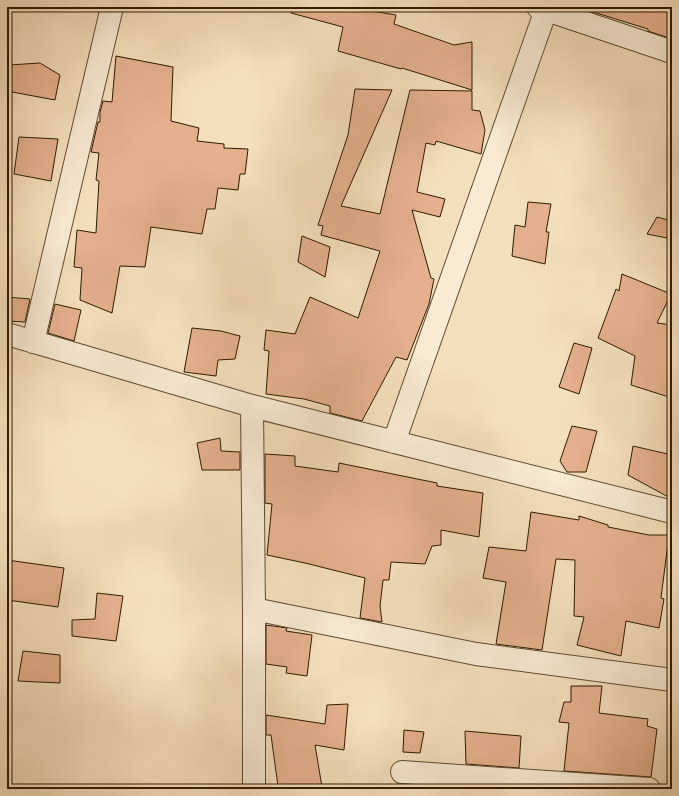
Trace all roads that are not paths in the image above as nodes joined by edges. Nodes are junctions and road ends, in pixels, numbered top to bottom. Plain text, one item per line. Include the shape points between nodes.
1 (112, 7) edge
2 (544, 8) edge
3 (672, 52) edge
4 (7, 334) edge
5 (33, 342) junction
6 (252, 406) junction
7 (394, 442) junction
8 (672, 512) edge
9 (254, 609) junction
10 (672, 680) edge
11 (402, 772) dead end
12 (254, 789) edge
13 (649, 789) edge

1 - 5 street
2 - 3 street
2 - 7 street
4 - 5 street
5 - 6 street
6 - 7 street
6 - 9 street
7 - 8 street
9 - 10 street via 476,654
9 - 12 street
11 - 13 street

